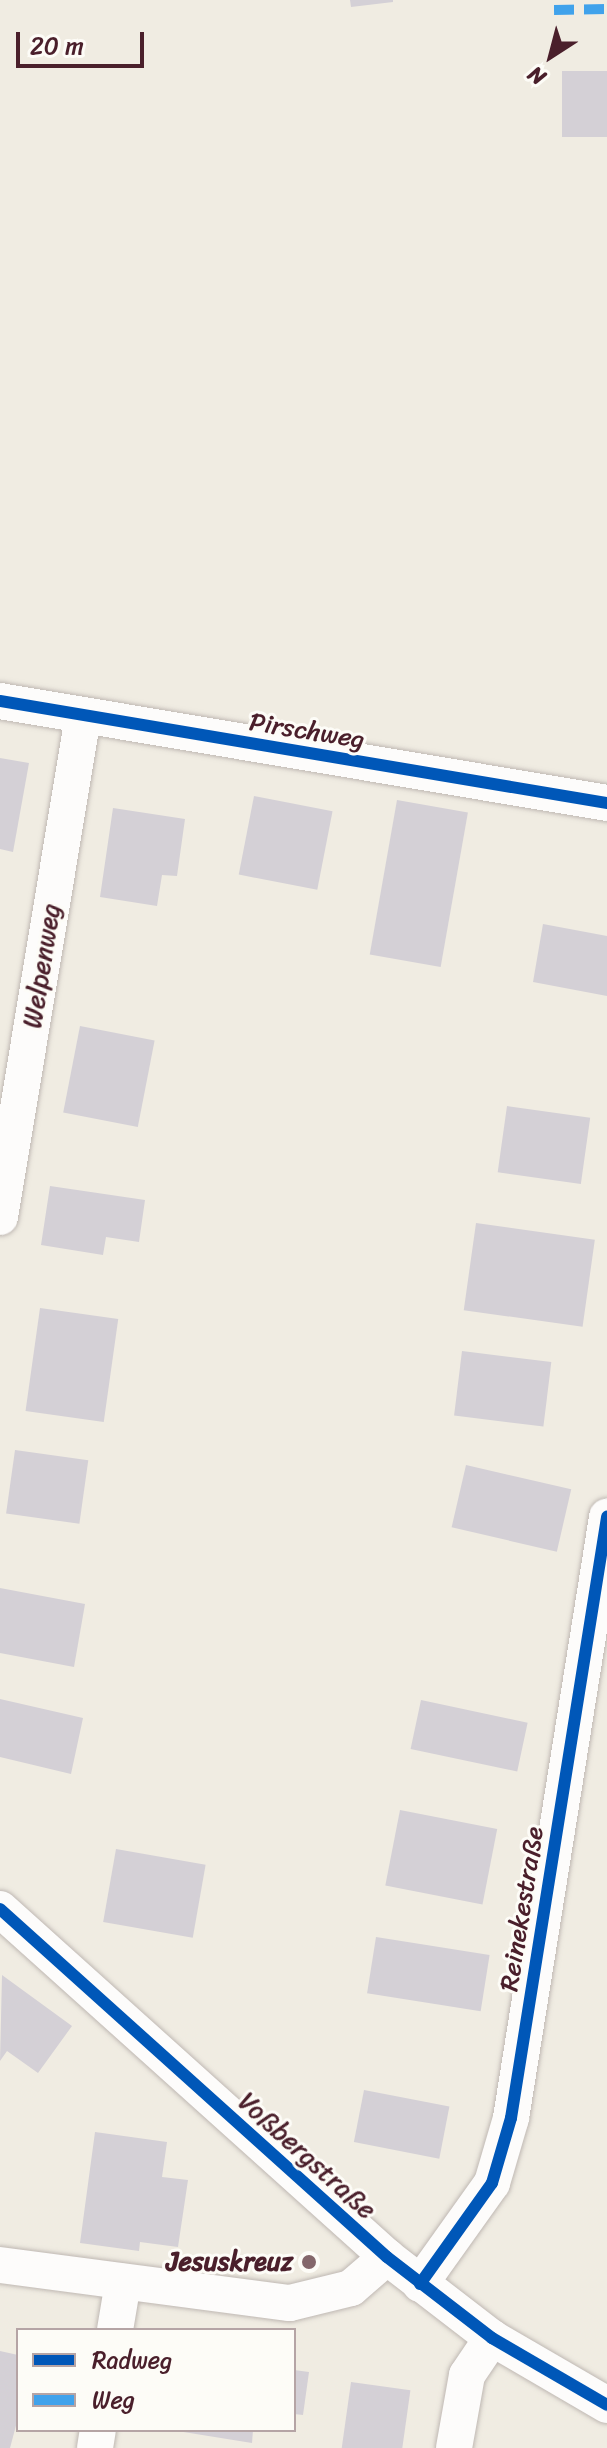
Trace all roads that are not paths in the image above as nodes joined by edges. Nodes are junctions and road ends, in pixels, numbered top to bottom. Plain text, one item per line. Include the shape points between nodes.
1 (0, 701) edge
2 (83, 716) junction
3 (607, 803) edge
4 (0, 1217) edge
5 (607, 1517) edge
6 (0, 1909) edge
7 (387, 2257) junction
8 (0, 2265) edge
9 (123, 2282) junction
10 (420, 2284) junction
11 (115, 2328) edge
12 (492, 2338) junction
13 (607, 2405) edge
14 (454, 2448) edge

1 - 2 street, Pirschweg
2 - 3 street, Pirschweg
2 - 4 street, Welpenweg
5 - 10 street, Reinekestraße via 511,2118 492,2183
6 - 7 street, Voßbergstraße
7 - 9 street via 351,2288 290,2303
7 - 10 street, Voßbergstraße
8 - 9 street
9 - 11 street
10 - 12 street, Voßbergstraße
12 - 13 street, Voßbergstraße
12 - 14 street via 467,2375

